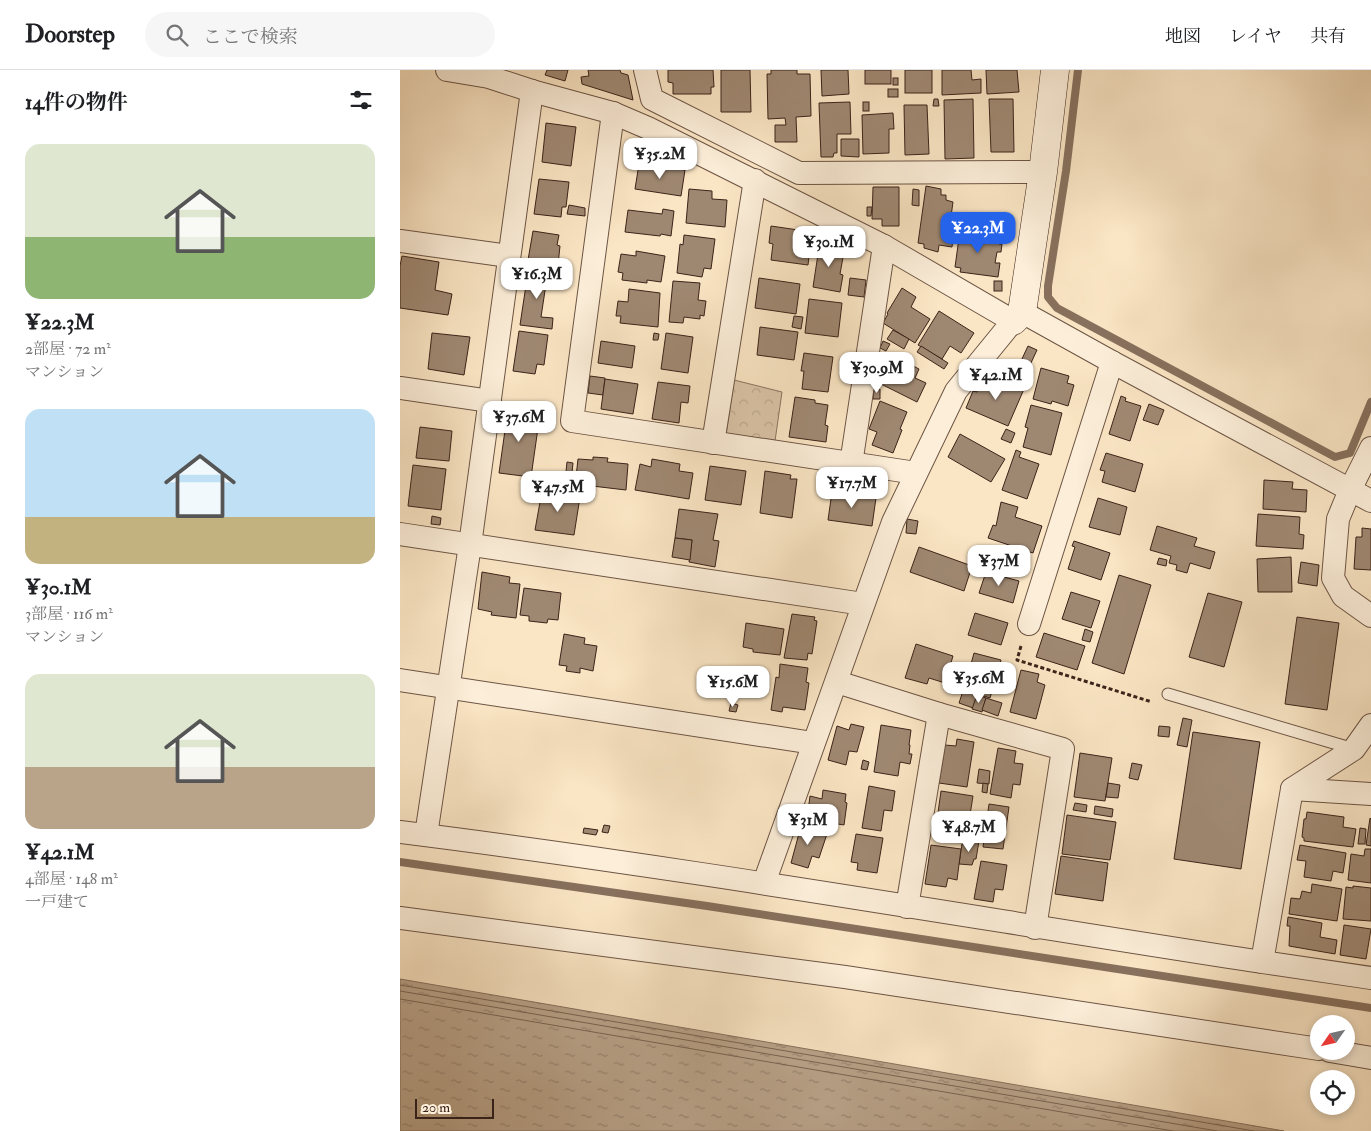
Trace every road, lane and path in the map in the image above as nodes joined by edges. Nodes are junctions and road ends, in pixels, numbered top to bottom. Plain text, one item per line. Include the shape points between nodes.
1 (447, 70) edge
2 (645, 70) edge
3 (1055, 70) edge
4 (532, 91) junction
5 (652, 99) junction
6 (612, 112) junction
7 (648, 128) junction
8 (1043, 172) junction
9 (754, 180) junction
10 (400, 241) edge
11 (884, 246) junction
12 (509, 256) junction
13 (1018, 316) junction
14 (1112, 362) junction
15 (400, 388) edge
16 (490, 401) junction
17 (713, 443) junction
18 (1371, 448) edge
19 (851, 464) junction
20 (916, 473) junction
21 (1350, 490) junction
22 (1371, 501) edge
23 (400, 534) edge
24 (470, 545) junction
25 (863, 604) junction
26 (1371, 616) edge
27 (1029, 624) dead end
28 (1017, 660) dead end
29 (400, 680) edge
30 (837, 682) junction
31 (449, 688) junction
32 (1168, 694) dead end
33 (1152, 702) dead end
34 (939, 714) junction
35 (1371, 725) edge
36 (813, 743) junction
37 (1354, 749) junction
38 (1292, 789) junction
39 (1371, 794) edge
40 (400, 832) edge
41 (426, 835) junction
42 (764, 883) junction
43 (907, 907) junction
44 (400, 918) edge
45 (1035, 928) junction
46 (1262, 962) junction
47 (1371, 978) edge
48 (1310, 1048) edge
49 (1355, 1055) edge
50 (1371, 1058) edge

1 - 4 street via 488,77
2 - 5 street
3 - 8 street
4 - 6 street
4 - 12 street
5 - 7 street
5 - 8 street via 799,173
6 - 7 street
6 - 17 street via 572,421
7 - 9 street
8 - 13 street
9 - 11 street
9 - 17 street
10 - 12 street
11 - 13 street
11 - 19 street
12 - 16 street
13 - 14 street
13 - 20 street via 956,391
14 - 21 street
14 - 27 street
15 - 16 street
16 - 24 street
17 - 19 street
18 - 21 street
19 - 20 street
20 - 25 street via 893,522
21 - 22 street
21 - 26 street via 1338,519 1333,578 1343,596
23 - 24 street
24 - 25 street
24 - 31 street
25 - 30 street
28 - 33 path
29 - 31 street
30 - 34 street
30 - 36 street
31 - 36 street
31 - 41 street
32 - 37 lane
34 - 43 street
34 - 45 street via 1063,749
35 - 37 street
36 - 42 street
37 - 38 street
38 - 39 street
38 - 46 street
40 - 41 street
41 - 42 street
42 - 43 street
43 - 45 street
44 - 48 street via 845,977
45 - 46 street
46 - 47 street
49 - 50 street

